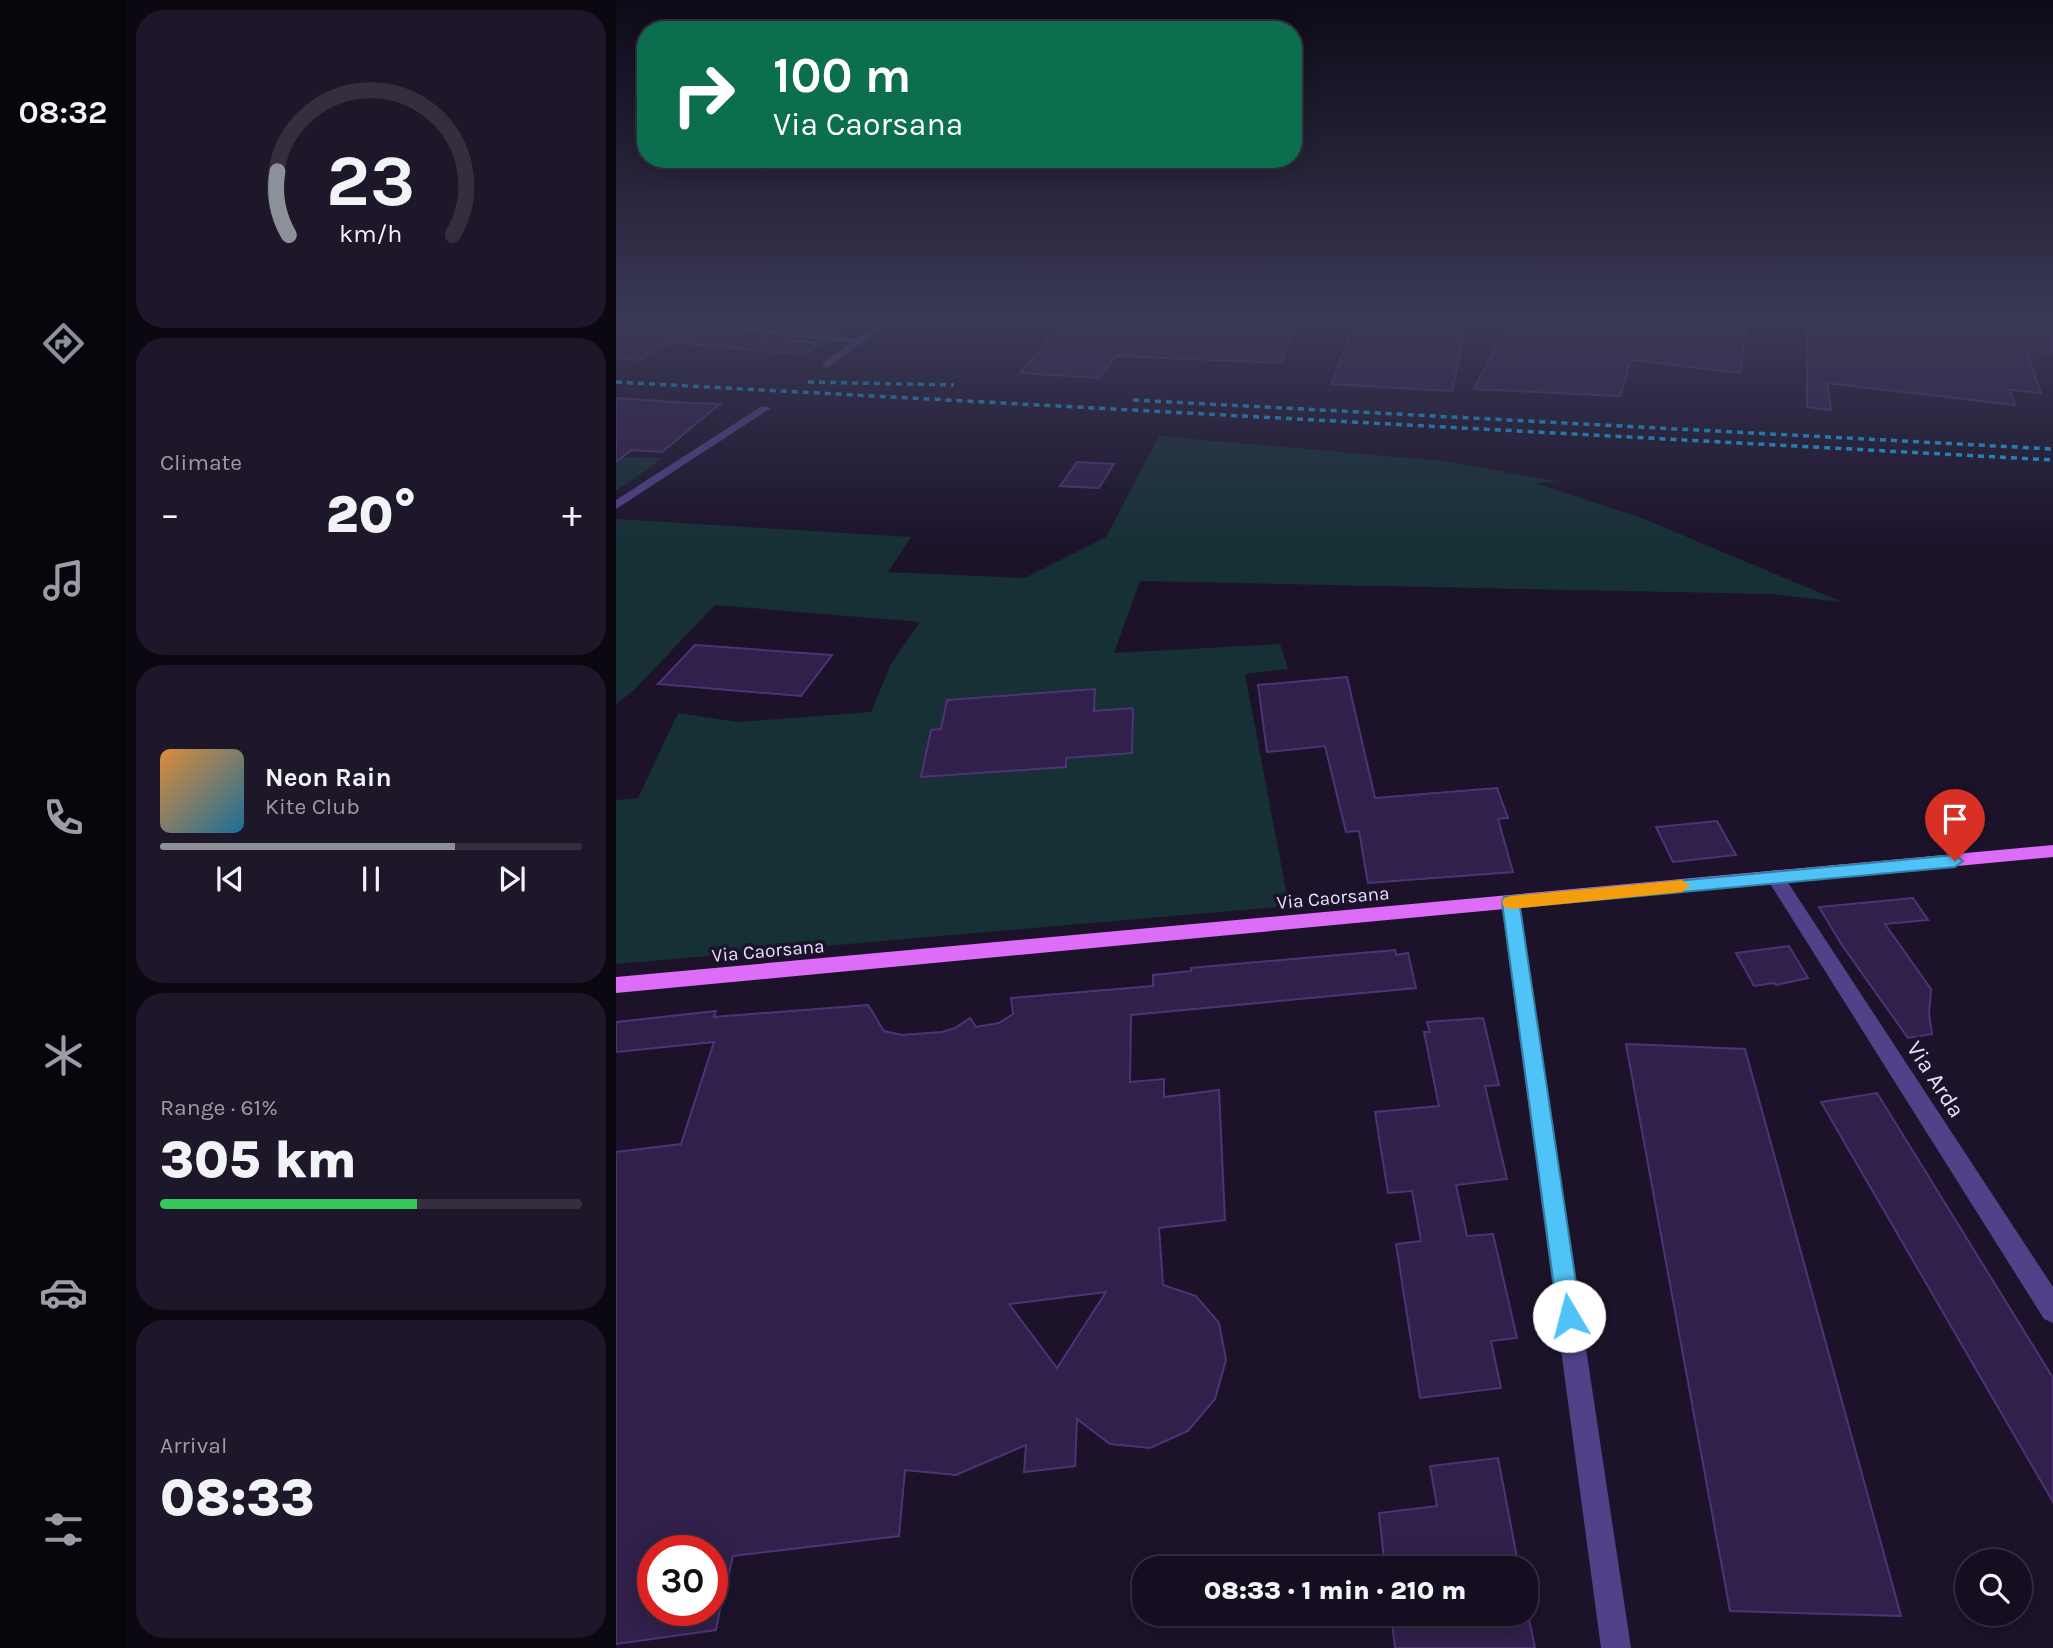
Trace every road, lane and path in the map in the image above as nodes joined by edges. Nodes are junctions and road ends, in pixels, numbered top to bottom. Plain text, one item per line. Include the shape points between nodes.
1 (766, 408) dead end
2 (616, 505) edge
3 (2053, 852) edge
4 (1775, 877) junction
5 (1510, 902) junction
6 (616, 985) edge
7 (2053, 1310) edge
8 (1616, 1648) edge

1 - 2 street
3 - 4 main road, Via Caorsana
4 - 5 main road, Via Caorsana
4 - 7 street, Via Arda
5 - 6 main road, Via Caorsana
5 - 8 street

